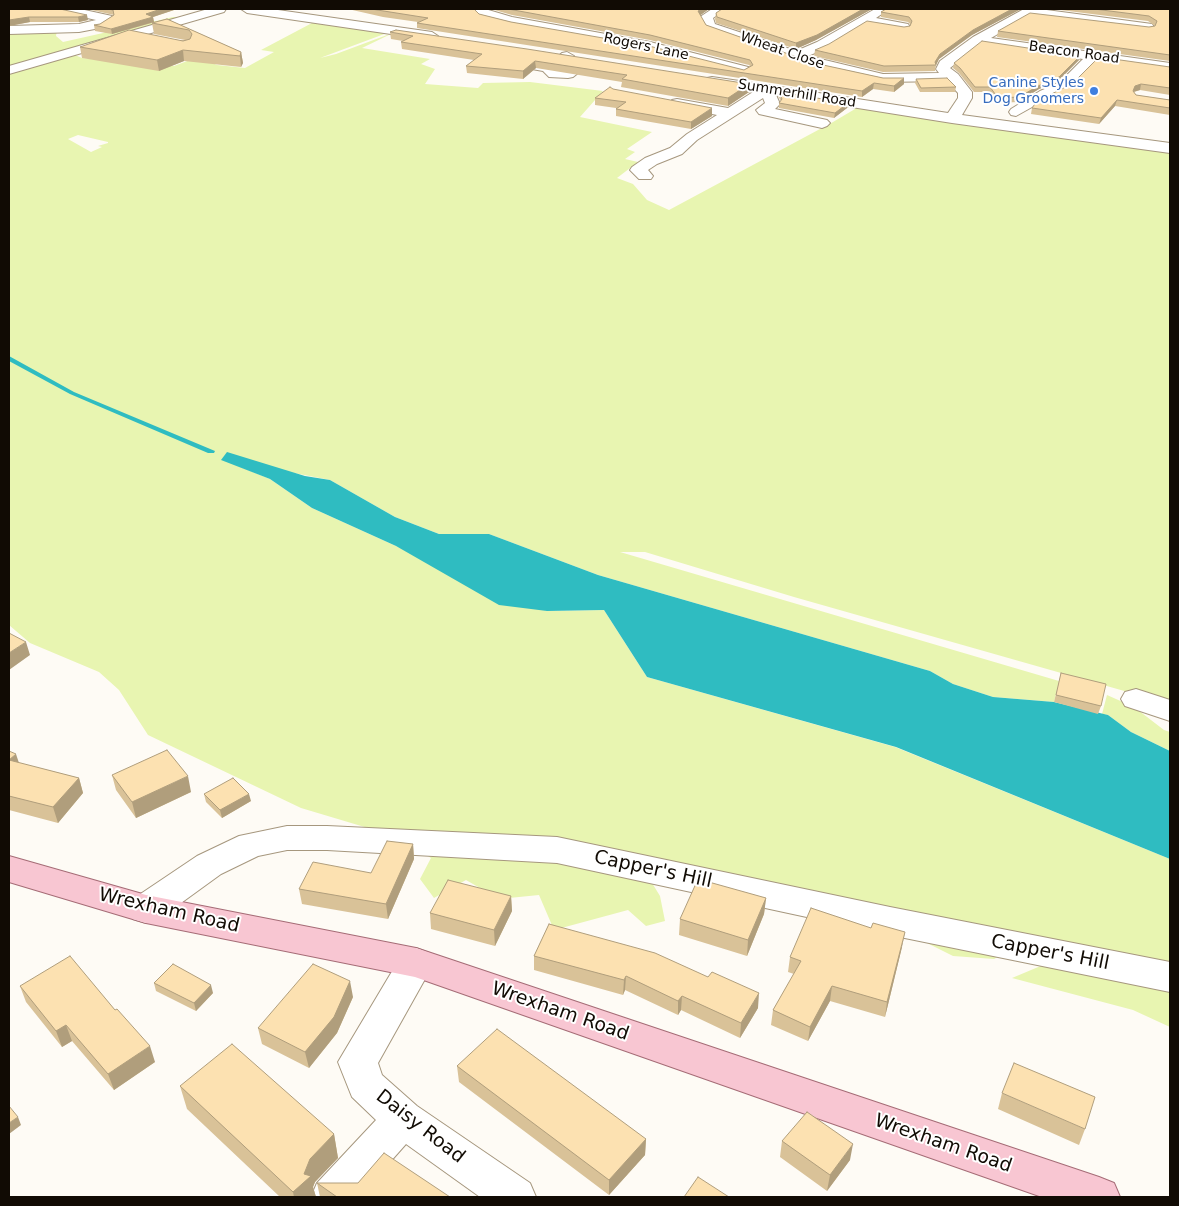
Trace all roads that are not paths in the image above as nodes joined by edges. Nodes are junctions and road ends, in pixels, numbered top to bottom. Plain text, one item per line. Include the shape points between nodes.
1 (65, 9) edge
2 (220, 9) edge
3 (247, 9) edge
4 (477, 9) edge
5 (720, 9) edge
6 (883, 9) edge
7 (1030, 10) edge
8 (864, 20) junction
9 (904, 26) edge
10 (1148, 27) edge
11 (9, 30) edge
12 (730, 34) junction
13 (128, 35) junction
14 (442, 37) edge
15 (156, 40) edge
16 (715, 40) edge
17 (978, 40) junction
18 (551, 54) edge
19 (567, 56) junction
20 (796, 56) junction
21 (1094, 56) junction
22 (585, 60) edge
23 (515, 62) edge
24 (1170, 66) edge
25 (9, 70) edge
26 (953, 77) junction
27 (694, 78) edge
28 (812, 96) junction
29 (772, 98) junction
30 (665, 101) edge
31 (1016, 112) dead end
32 (731, 113) junction
33 (952, 118) junction
34 (822, 123) dead end
35 (1170, 148) edge
36 (645, 176) dead end
37 (1136, 699) dead end
38 (1170, 711) edge
39 (9, 869) edge
40 (146, 909) junction
41 (416, 963) junction
42 (1170, 977) edge
43 (404, 1119) junction
44 (332, 1197) edge
45 (514, 1197) edge
46 (1100, 1197) edge

1 - 11 street via 108,19 79,28
2 - 13 street
3 - 14 street
4 - 28 street, Rogers Lane via 512,21 650,46 730,66 804,88
5 - 12 street, Wheat Close via 706,17 710,26
6 - 8 street
7 - 10 street
7 - 17 street
8 - 9 street
8 - 20 street
12 - 16 street, Wheat Close
12 - 20 street, Wheat Close
13 - 15 street
13 - 25 street
17 - 21 street, Beacon Road
17 - 26 street via 945,64 943,69
18 - 19 street
19 - 22 street
19 - 23 street via 560,63 576,69 568,74 554,74 547,68
20 - 26 street, Wheat Close via 883,78
21 - 24 street, Beacon Road
21 - 31 street via 1064,86
26 - 33 street via 965,92 965,98
27 - 29 street, Summerhill Road
28 - 29 street, Summerhill Road
28 - 33 street, Summerhill Road
29 - 32 street
29 - 34 street via 764,111
30 - 32 street
32 - 36 street via 676,151 638,170
33 - 35 street, Summerhill Road
37 - 38 street
39 - 40 main road, Wrexham Road
40 - 41 main road, Wrexham Road
40 - 42 street, Capper's Hill via 209,865 251,845 288,838 557,850
41 - 43 street, Daisy Road via 358,1062 366,1085
41 - 46 main road, Wrexham Road
43 - 44 street
43 - 45 street, Daisy Road

